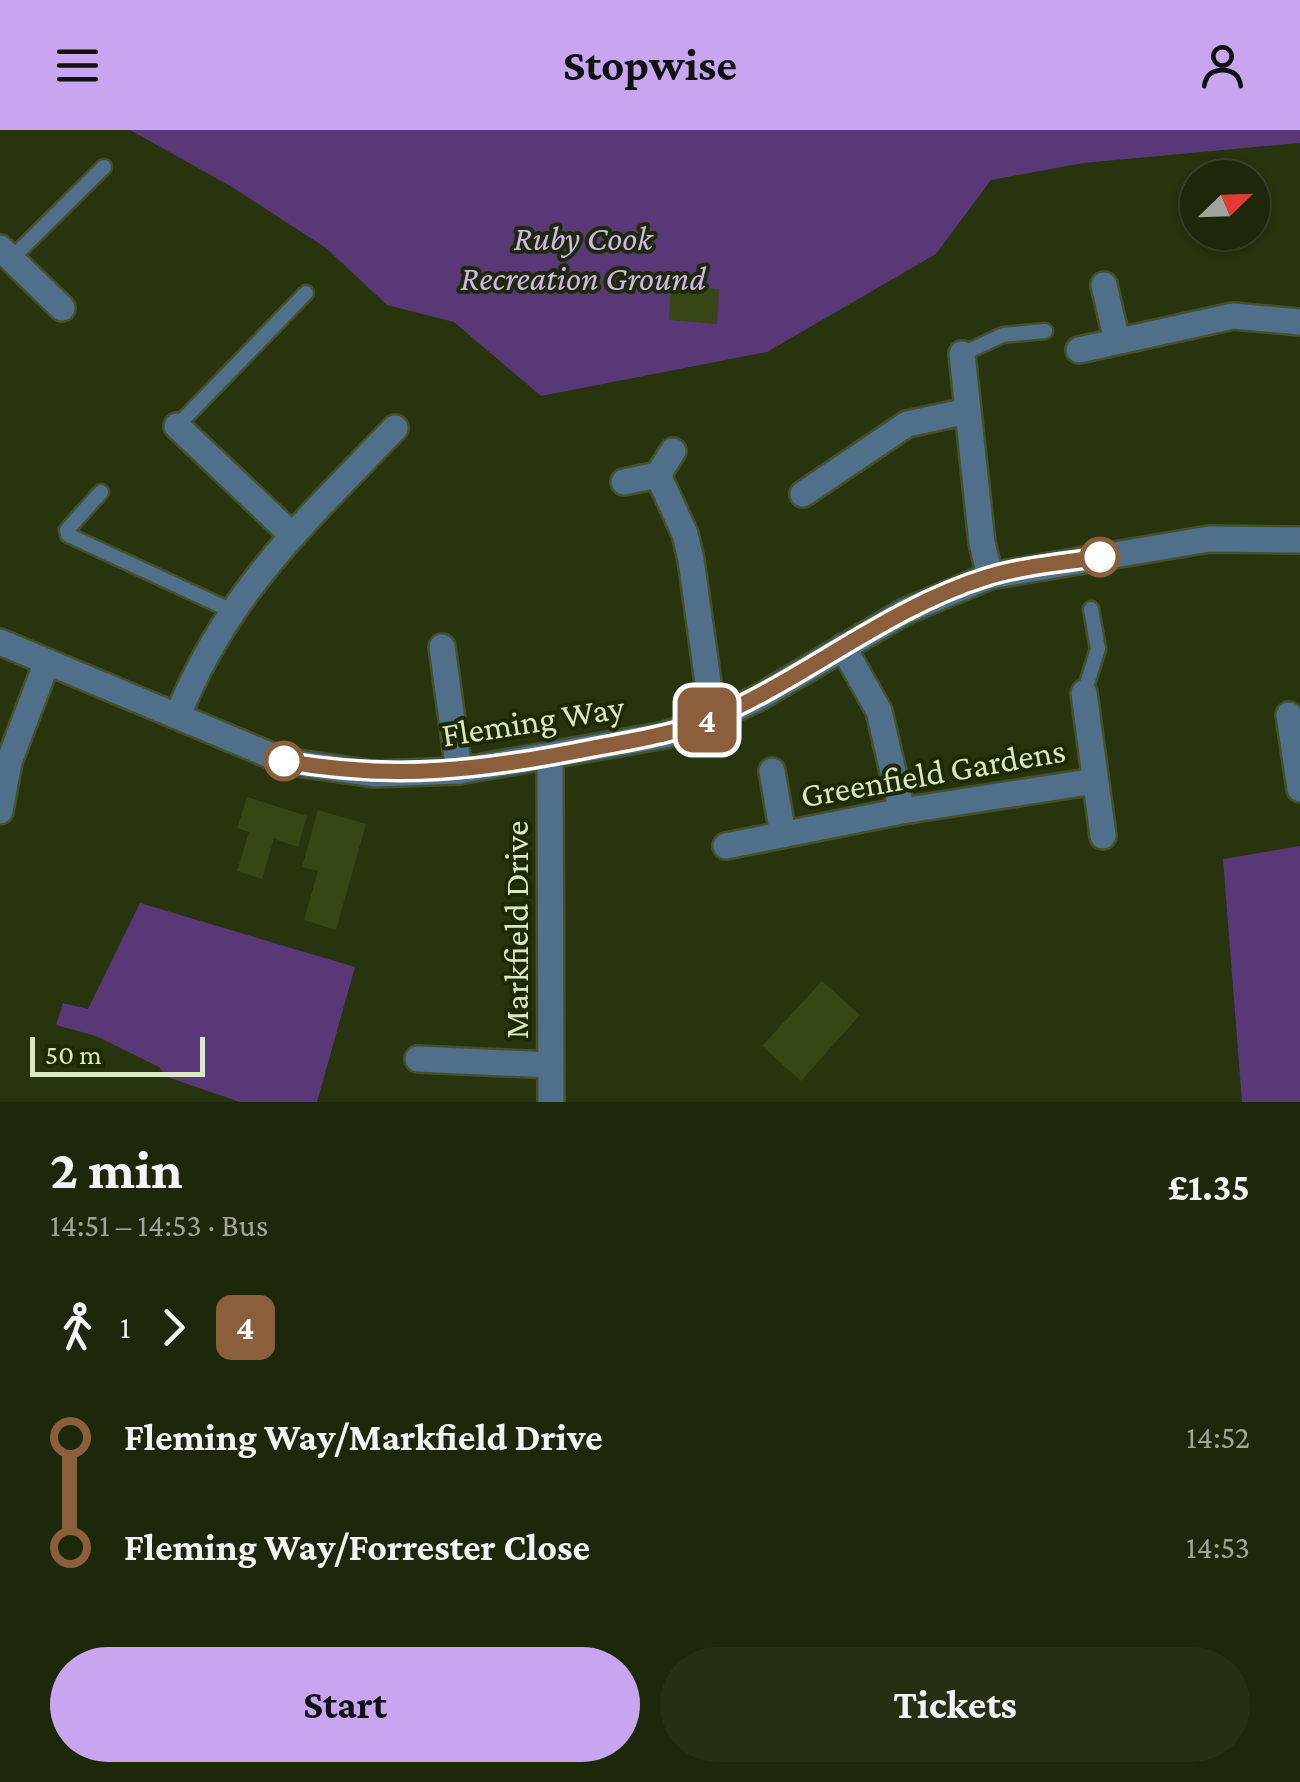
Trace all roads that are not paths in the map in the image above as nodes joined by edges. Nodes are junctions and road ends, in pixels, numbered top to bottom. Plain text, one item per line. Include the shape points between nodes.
1 (104, 167) dead end
2 (6, 254) edge
3 (1104, 285) dead end
4 (306, 293) dead end
5 (62, 308) dead end
6 (1300, 322) edge
7 (1045, 331) dead end
8 (1116, 342) junction
9 (1079, 350) dead end
10 (962, 354) joint
11 (968, 410) junction
12 (177, 426) joint
13 (395, 428) dead end
14 (673, 451) dead end
15 (658, 475) junction
16 (624, 482) dead end
17 (101, 492) dead end
18 (803, 494) dead end
19 (292, 535) junction
20 (1300, 540) edge
21 (990, 576) junction
22 (1092, 608) dead end
23 (230, 610) junction
24 (0, 642) edge
25 (442, 647) dead end
26 (843, 647) junction
27 (47, 662) junction
28 (1084, 693) joint
29 (178, 715) junction
30 (1288, 715) dead end
31 (713, 718) junction
32 (1296, 744) edge
33 (550, 757) junction
34 (459, 771) junction
35 (772, 772) dead end
36 (1094, 781) junction
37 (1300, 790) edge
38 (1, 800) edge
39 (902, 812) junction
40 (783, 835) junction
41 (1103, 836) dead end
42 (726, 846) dead end
43 (418, 1059) dead end
44 (551, 1065) junction
45 (551, 1102) edge

1 - 2 lane
2 - 5 street
3 - 8 street
4 - 12 lane
6 - 8 street via 1233,316
7 - 10 lane via 1003,335
8 - 9 street
10 - 11 street
11 - 18 street via 907,424
11 - 21 street
12 - 19 street
13 - 19 street
14 - 15 street
15 - 16 street
15 - 31 street via 691,560
17 - 23 lane via 68,535
19 - 23 street
20 - 21 street, Fleming Way via 1209,539
21 - 26 street, Fleming Way via 906,611
22 - 28 lane via 1098,649
23 - 29 street
24 - 27 street, Fleming Way
25 - 34 street
26 - 31 street, Fleming Way
26 - 39 street via 879,711
27 - 29 street, Fleming Way
27 - 38 street
28 - 36 street, Greenfield Gardens
29 - 34 street, Fleming Way via 284,761 374,774
30 - 32 street
31 - 33 street, Fleming Way via 664,735
32 - 37 street
33 - 34 street, Fleming Way
33 - 44 street, Markfield Drive
35 - 40 street, Greenfield Gardens
36 - 39 street, Greenfield Gardens
36 - 41 street, Greenfield Gardens
39 - 40 street, Greenfield Gardens
40 - 42 street, Greenfield Gardens
43 - 44 street
44 - 45 street, Markfield Drive

